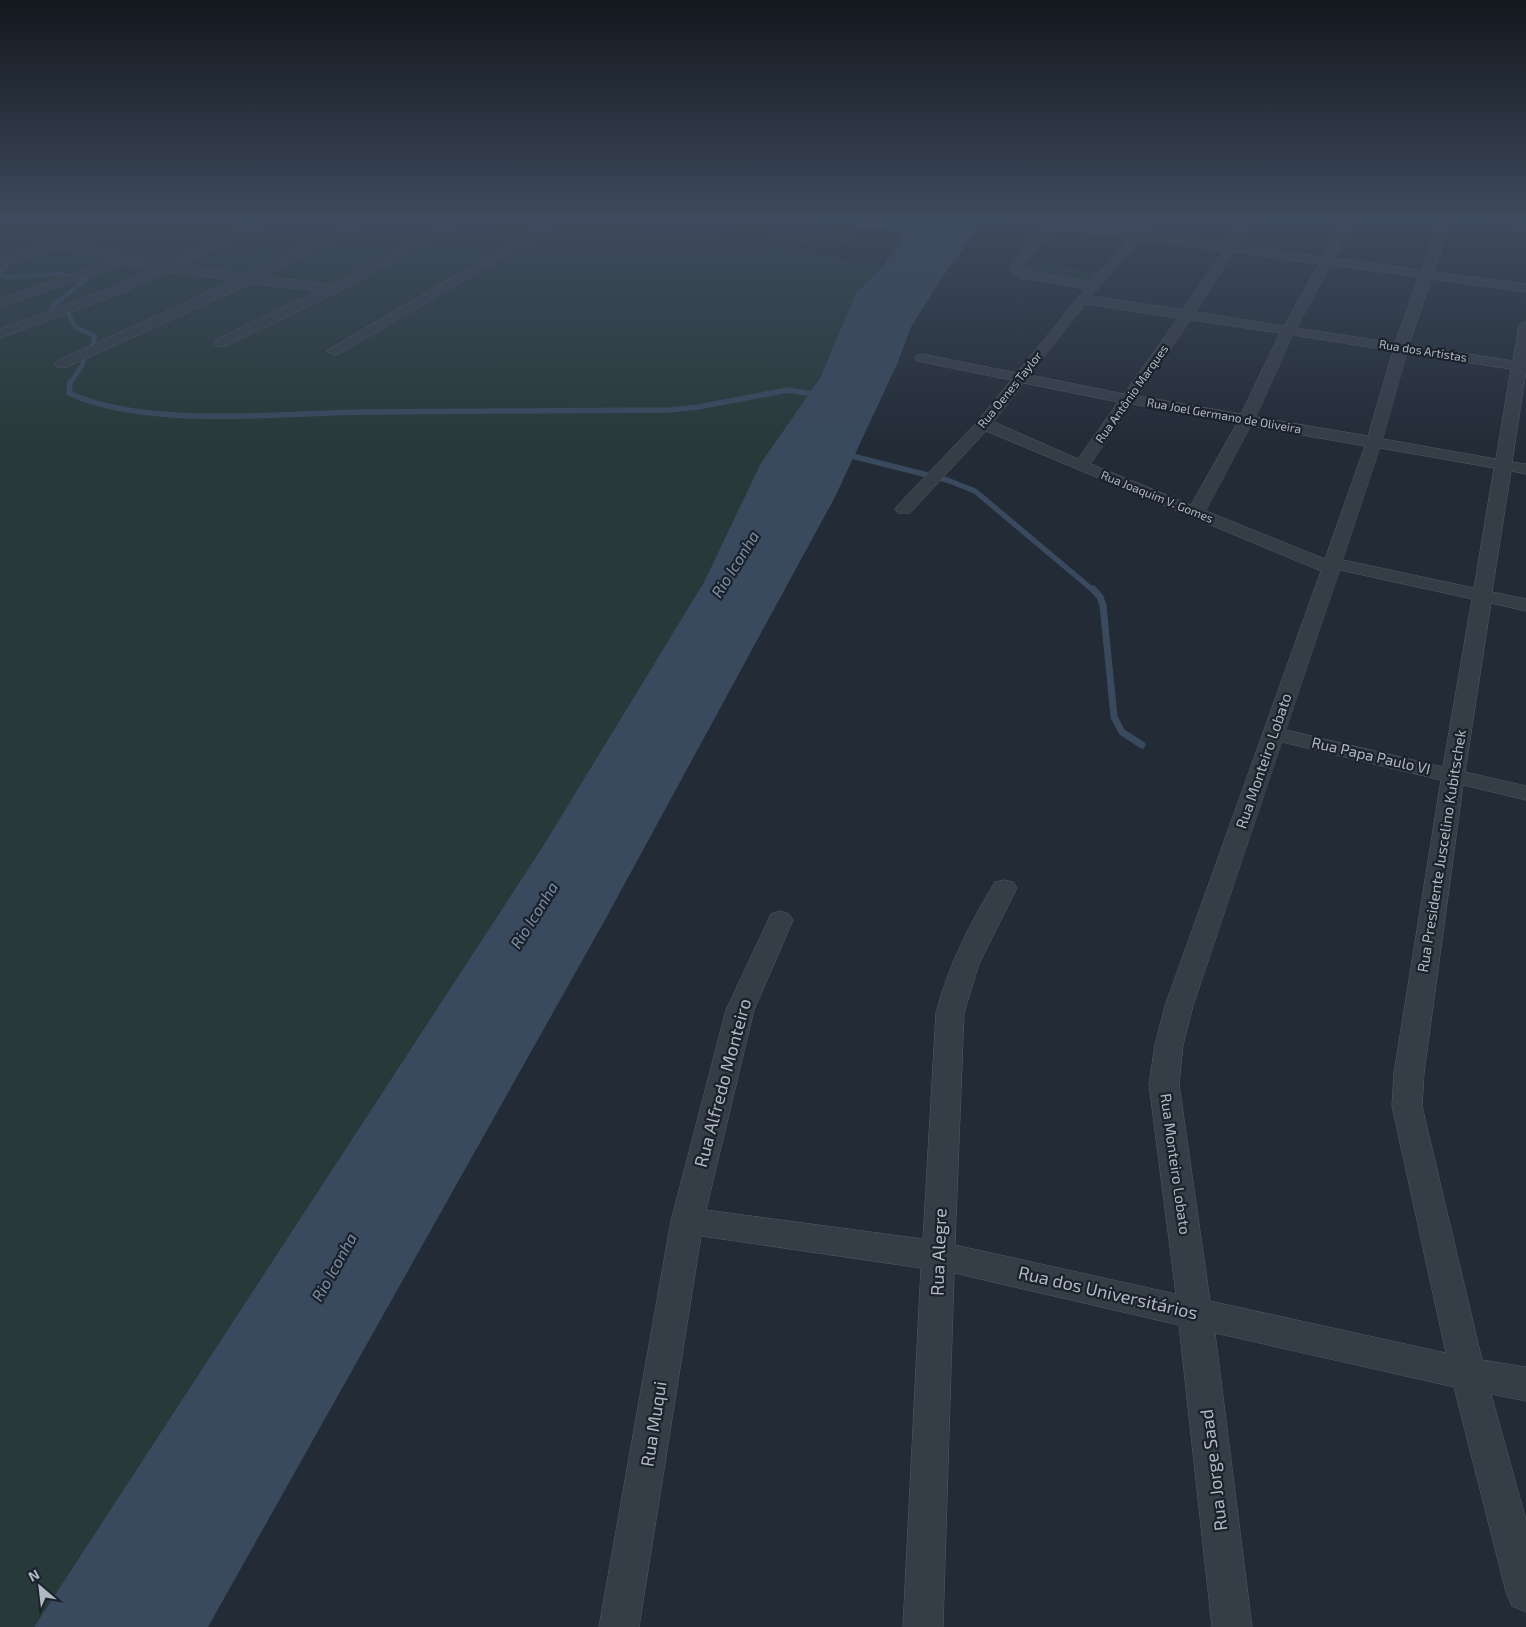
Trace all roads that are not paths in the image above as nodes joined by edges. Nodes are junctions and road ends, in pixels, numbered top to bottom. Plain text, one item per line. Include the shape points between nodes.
1 (18, 297) edge
2 (99, 297) edge
3 (212, 297) edge
4 (316, 297) edge
5 (428, 297) edge
6 (1199, 297) edge
7 (1307, 297) edge
8 (1420, 297) edge
9 (1082, 299) joint
10 (0, 303) edge
11 (1187, 315) junction
12 (1526, 325) edge
13 (1289, 330) junction
14 (0, 334) edge
15 (221, 343) dead end
16 (1401, 348) junction
17 (334, 351) dead end
18 (922, 358) dead end
19 (62, 364) dead end
20 (1523, 367) edge
21 (1020, 379) junction
22 (1127, 399) junction
23 (1247, 419) junction
24 (984, 424) junction
25 (1374, 442) junction
26 (1081, 466) junction
27 (1516, 467) edge
28 (904, 509) dead end
29 (1196, 512) junction
30 (1332, 566) junction
31 (1482, 596) junction
32 (1526, 605) edge
33 (1274, 734) junction
34 (1453, 775) junction
35 (1526, 794) edge
36 (1004, 888) dead end
37 (780, 920) dead end
38 (687, 1222) junction
39 (940, 1256) junction
40 (1195, 1312) junction
41 (1468, 1374) junction
42 (1526, 1384) edge
43 (1526, 1592) edge
44 (619, 1627) edge
45 (922, 1627) edge
46 (1232, 1627) edge

1 - 10 street
2 - 14 street
3 - 19 street
4 - 15 street
5 - 17 street
6 - 11 street, Rua Antônio Marques
7 - 13 street
8 - 16 street, Rua Monteiro Lobato
9 - 11 street, Rua dos Artistas
9 - 21 street, Rua Oenes Taylor
11 - 13 street, Rua dos Artistas
11 - 22 street, Rua Antônio Marques
12 - 20 street, Rua Presidente Juscelino Kubitschek
13 - 16 street, Rua dos Artistas
13 - 23 street
16 - 20 street, Rua dos Artistas
16 - 25 street, Rua Monteiro Lobato
18 - 21 street, Rua Joel Germano de Oliveira
20 - 27 street, Rua Presidente Juscelino Kubitschek
21 - 22 street, Rua Joel Germano de Oliveira
21 - 24 street, Rua Oenes Taylor
22 - 23 street, Rua Joel Germano de Oliveira
22 - 26 street, Rua Antônio Marques
23 - 25 street, Rua Joel Germano de Oliveira
23 - 29 street
24 - 26 street, Rua Joaquim V. Gomes
24 - 28 street, Rua Oenes Taylor
25 - 27 street, Rua Joel Germano de Oliveira
25 - 30 street, Rua Monteiro Lobato
26 - 29 street, Rua Joaquim V. Gomes
27 - 31 street, Rua Presidente Juscelino Kubitschek
29 - 30 street, Rua Joaquim V. Gomes
30 - 31 street, Rua Joaquim V. Gomes
30 - 33 street, Rua Monteiro Lobato
31 - 32 street, Rua Joaquim V. Gomes
31 - 34 street, Rua Presidente Juscelino Kubitschek
33 - 34 street, Rua Papa Paulo VI
33 - 40 street, Rua Monteiro Lobato via 1179,1006 1169,1045 1164,1084
34 - 35 street, Rua Papa Paulo VI
34 - 41 street, Rua Presidente Juscelino Kubitschek via 1409,1073 1407,1106
36 - 39 street, Rua Alegre via 964,968 950,1012
37 - 38 street, Rua Alfredo Monteiro via 740,1010
38 - 39 street, Rua dos Universitários
38 - 44 street, Rua Muqui
39 - 40 street, Rua dos Universitários
39 - 45 street, Rua Alegre
40 - 41 street, Rua dos Universitários
40 - 46 street, Rua Jorge Saad
41 - 42 street, Rua dos Universitários
41 - 43 street, Rua Presidente Juscelino Kubitschek

